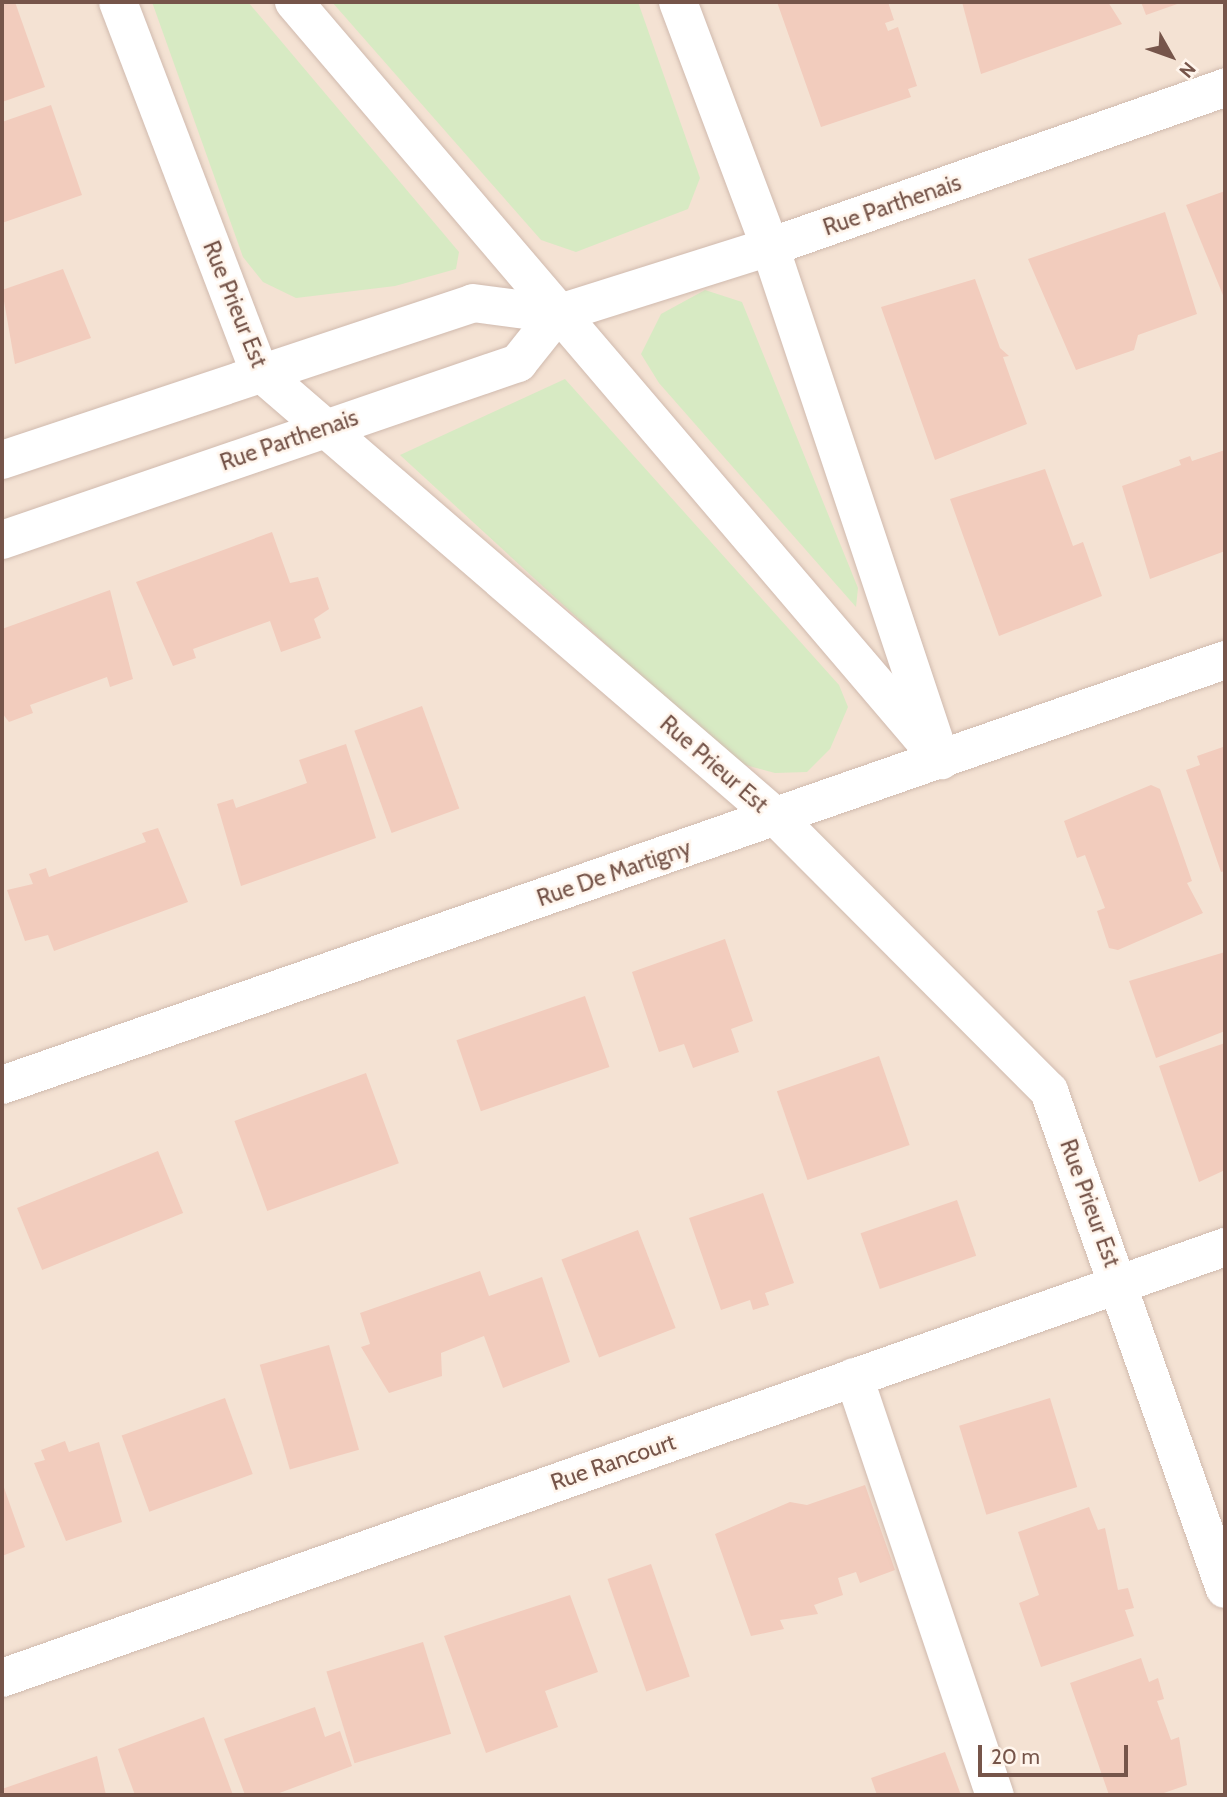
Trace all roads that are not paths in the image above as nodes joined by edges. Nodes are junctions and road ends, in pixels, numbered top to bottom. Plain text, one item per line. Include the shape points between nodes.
1 (118, 2) edge
2 (294, 2) edge
3 (678, 2) edge
4 (1225, 88) edge
5 (770, 247) junction
6 (557, 314) junction
7 (259, 371) junction
8 (326, 427) junction
9 (2, 460) edge
10 (2, 540) edge
11 (1225, 660) edge
12 (941, 760) junction
13 (776, 817) junction
14 (2, 1085) edge
15 (1225, 1247) edge
16 (1119, 1284) junction
17 (854, 1377) junction
18 (1225, 1589) edge
19 (2, 1678) edge
20 (995, 1795) edge

1 - 7 street, Rue Prieur Est
2 - 6 street
3 - 5 street
4 - 5 street, Rue Parthenais
5 - 6 street, Rue Parthenais
5 - 12 street
6 - 7 street, Rue Parthenais via 473,303
6 - 8 street, Rue Parthenais via 518,363
6 - 12 street
7 - 8 street, Rue Prieur Est
7 - 9 street, Rue Parthenais
8 - 10 street, Rue Parthenais
8 - 13 street, Rue Prieur Est
11 - 12 street, Rue De Martigny
12 - 13 street, Rue De Martigny
13 - 14 street, Rue De Martigny
13 - 16 street, Rue Prieur Est via 1049,1091
15 - 16 street, Rue Rancourt
16 - 17 street, Rue Rancourt
16 - 18 street, Rue Prieur Est
17 - 19 street, Rue Rancourt
17 - 20 street

